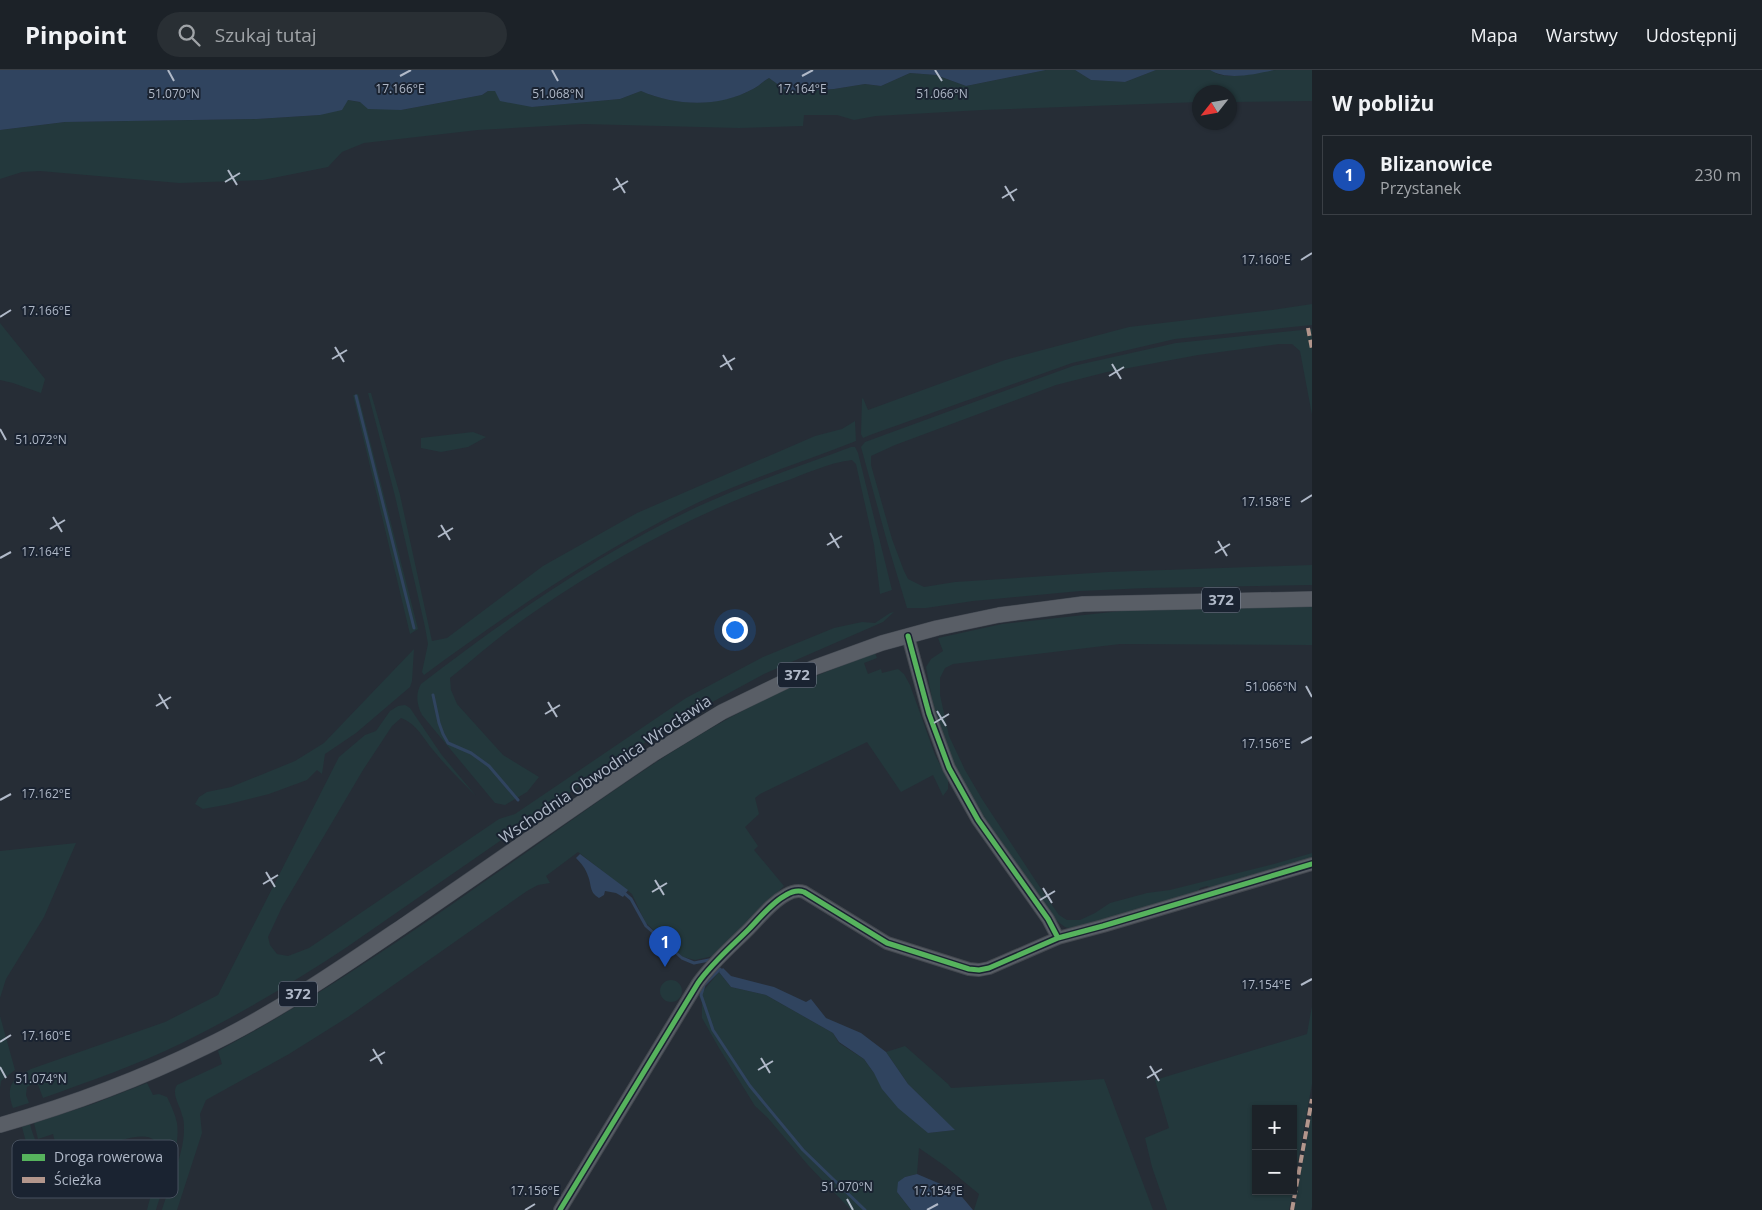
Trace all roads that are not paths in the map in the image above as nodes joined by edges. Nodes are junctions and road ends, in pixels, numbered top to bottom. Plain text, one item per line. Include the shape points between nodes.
1 (1312, 598) edge
2 (908, 636) junction
3 (1312, 864) edge
4 (1058, 938) junction
5 (0, 1125) edge
6 (560, 1210) edge

1 - 2 main road, Wschodnia Obwodnica Wrocławia / 372 via 1082,604 1000,615
2 - 4 street via 949,768 978,820
2 - 5 main road, Wschodnia Obwodnica Wrocławia / 372 via 813,668 692,729 332,974 250,1024 111,1088
3 - 4 street
4 - 6 street via 989,968 974,970 887,943 804,892 786,896 763,914 698,983

